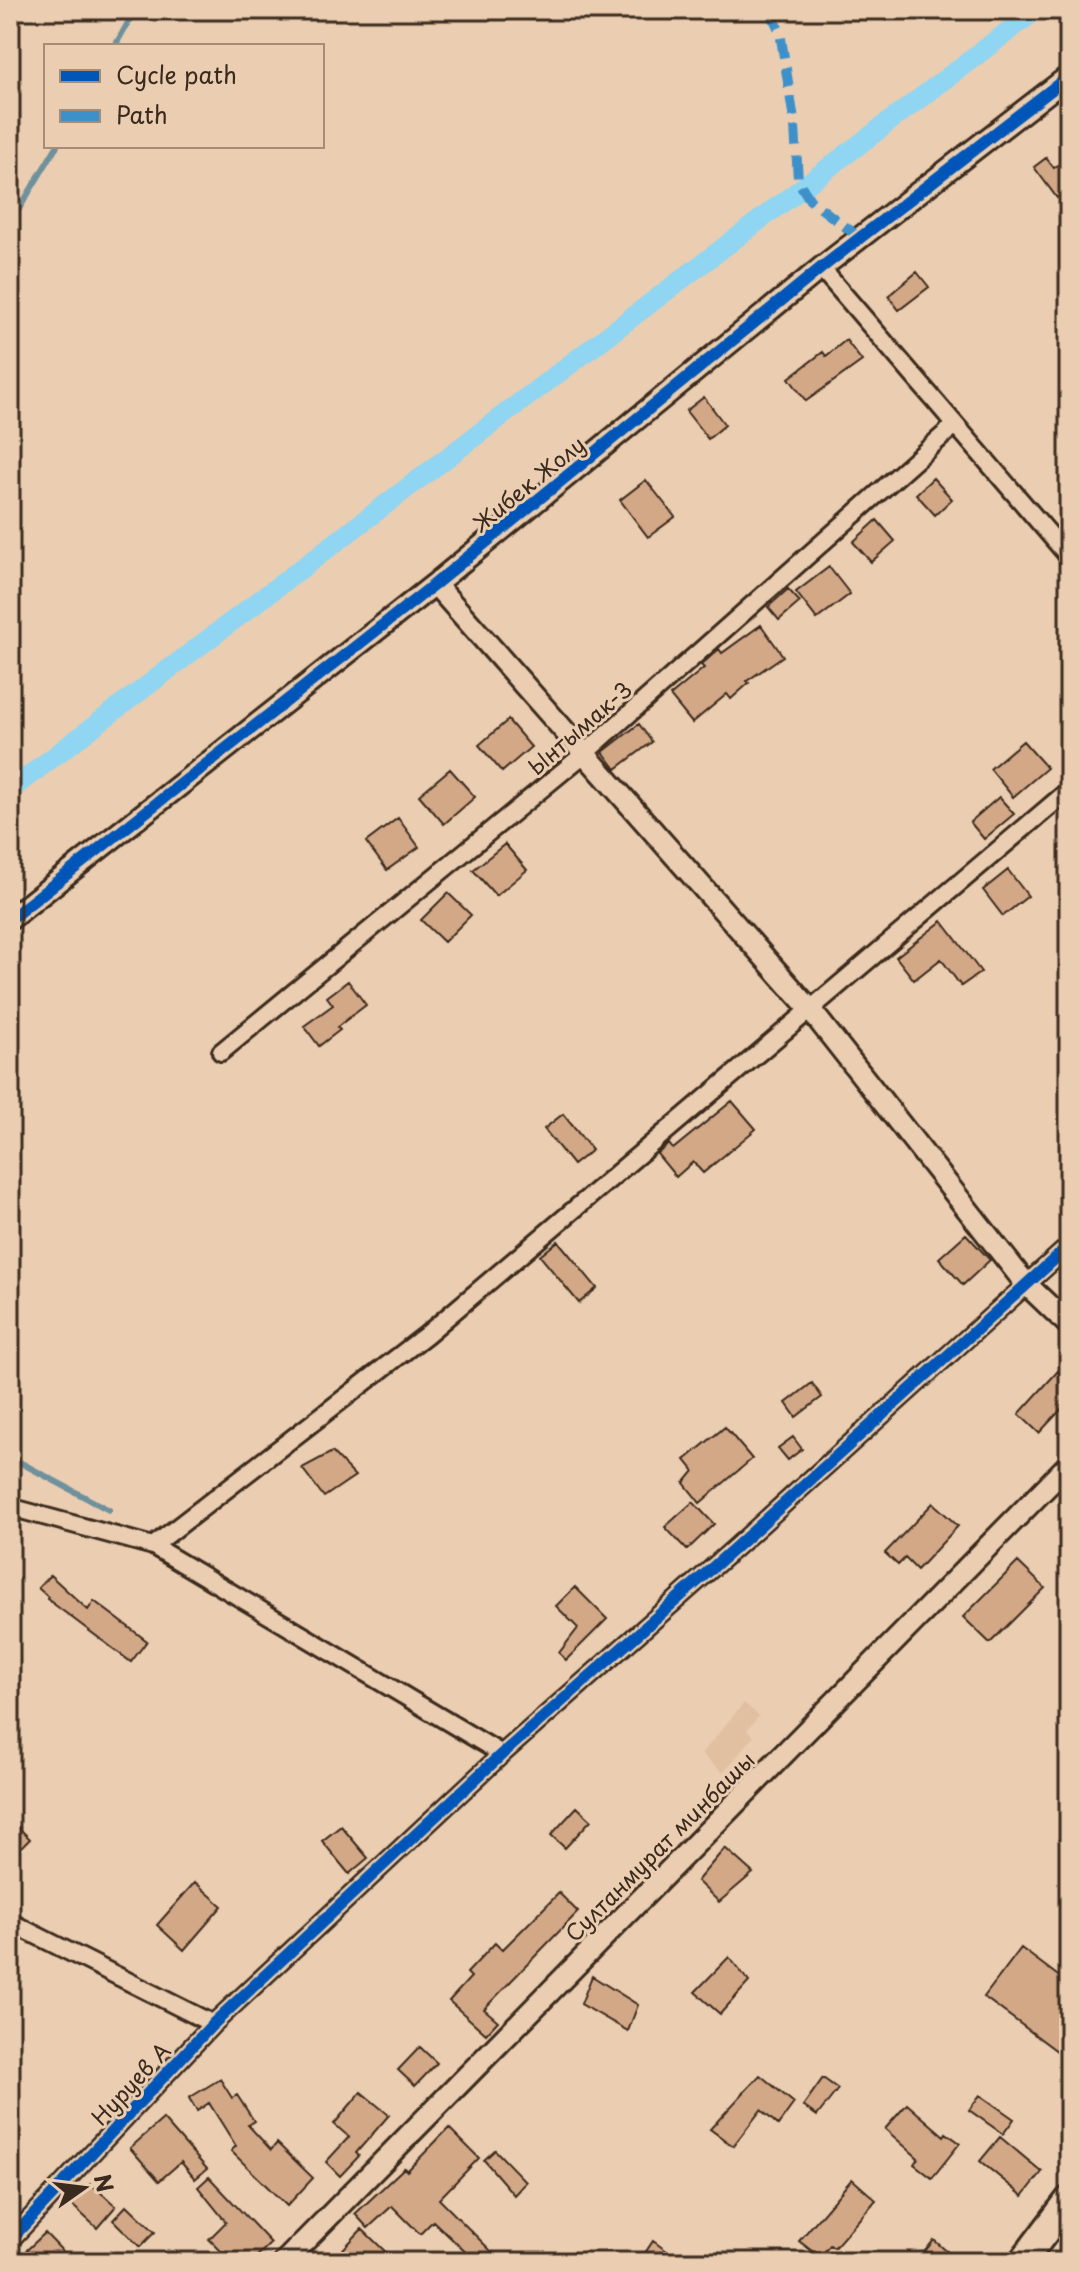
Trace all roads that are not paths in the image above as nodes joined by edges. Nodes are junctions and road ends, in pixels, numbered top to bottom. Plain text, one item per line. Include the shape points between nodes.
1 (1069, 76) edge
2 (821, 268) junction
3 (955, 425) junction
4 (1069, 529) edge
5 (1054, 540) junction
6 (1069, 557) edge
7 (435, 584) junction
8 (584, 754) junction
9 (1069, 790) edge
10 (10, 919) edge
11 (809, 1008) junction
12 (221, 1052) dead end
13 (1069, 1246) edge
14 (1026, 1284) junction
15 (1069, 1325) edge
16 (1069, 1464) edge
17 (10, 1507) edge
18 (153, 1546) junction
19 (502, 1754) junction
20 (10, 1922) edge
21 (213, 2024) junction
22 (1069, 2200) edge
23 (10, 2240) edge
24 (284, 2262) edge
25 (1022, 2262) edge

1 - 2 street, Жибек Жолу
2 - 3 street
2 - 7 street, Жибек Жолу
3 - 5 street
3 - 8 street, Ынтымак-3
4 - 5 street
5 - 6 street
7 - 8 street
7 - 10 street, Жибек Жолу
8 - 11 street
8 - 12 street, Ынтымак-3
9 - 11 street
11 - 14 street
11 - 18 street via 426,1335
13 - 14 street, Нуруев А
14 - 15 street
14 - 19 street, Нуруев А
16 - 24 street, Султанмурат минбашы
17 - 18 street
18 - 19 street
19 - 21 street, Нуруев А
20 - 21 street
21 - 23 street, Нуруев А
22 - 25 main road

